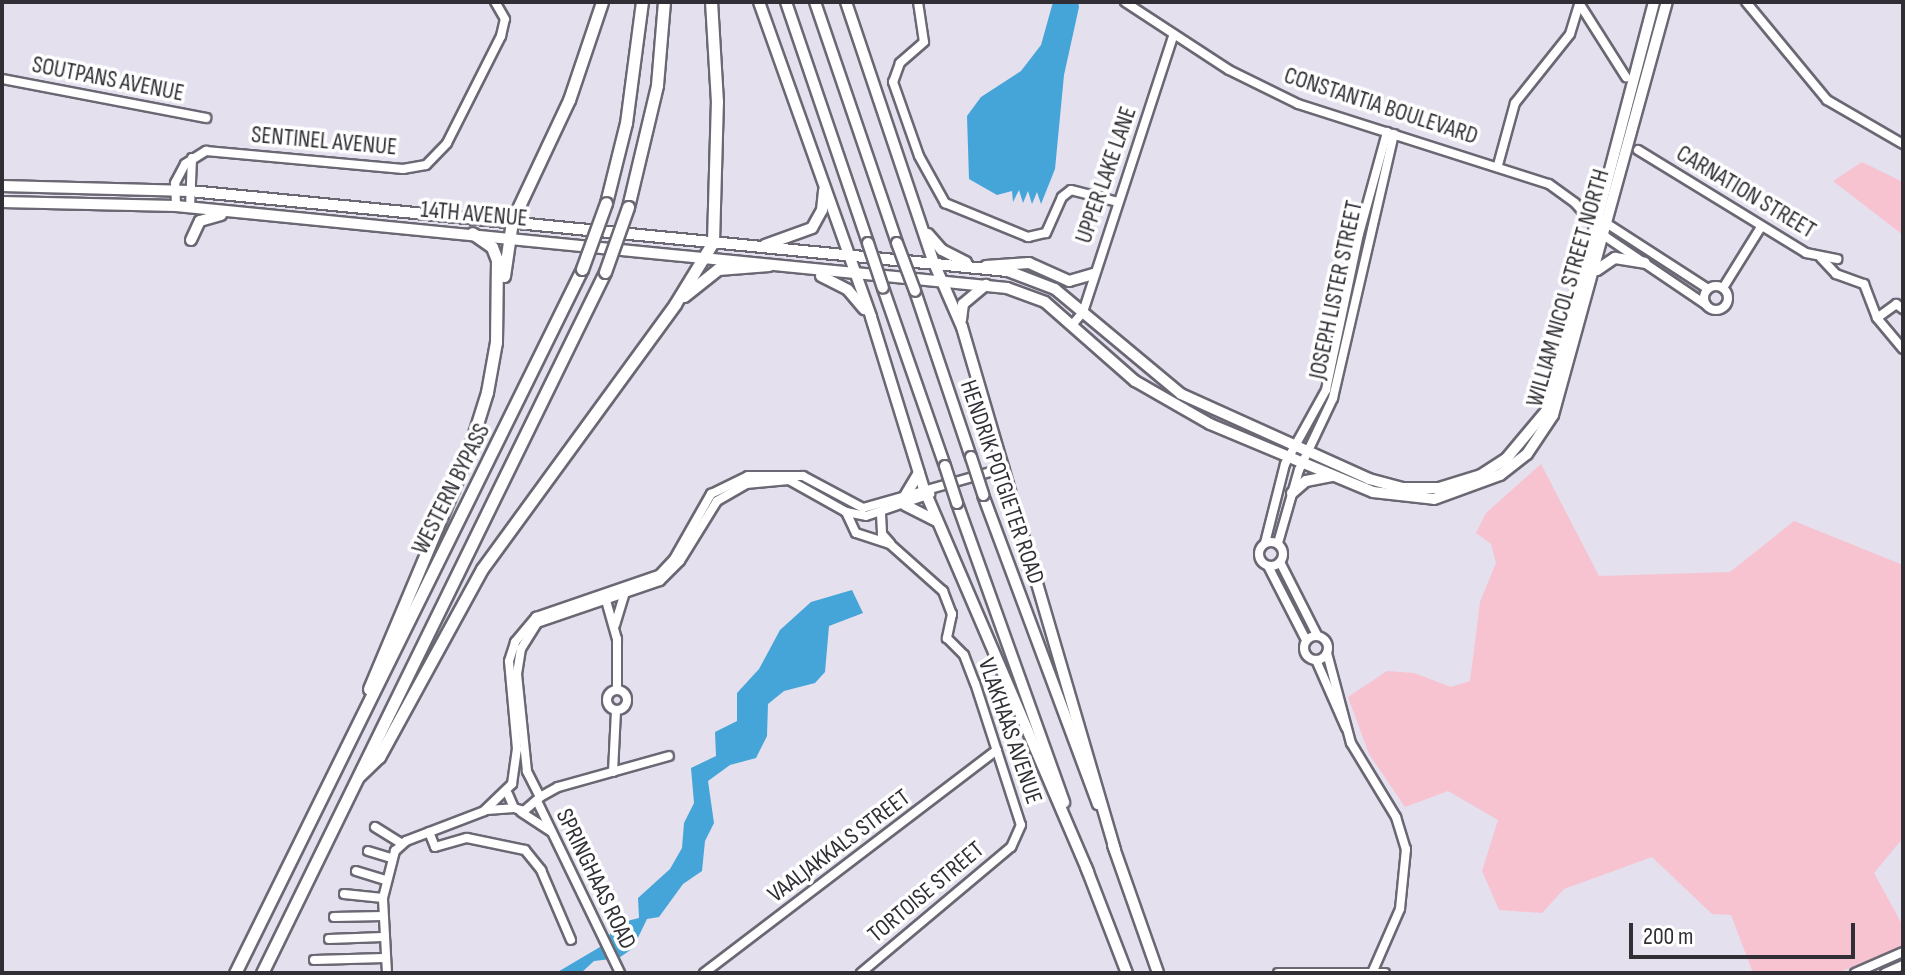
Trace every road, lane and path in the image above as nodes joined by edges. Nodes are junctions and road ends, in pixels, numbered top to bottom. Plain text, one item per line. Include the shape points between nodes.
1 (495, 2) edge
2 (602, 2) edge
3 (642, 2) edge
4 (664, 2) edge
5 (711, 2) edge
6 (759, 2) edge
7 (786, 2) edge
8 (815, 2) edge
9 (846, 2) edge
10 (918, 2) edge
11 (1125, 2) edge
12 (1654, 2) edge
13 (1667, 2) edge
14 (1746, 2) edge
15 (1579, 3) edge
16 (1173, 36) junction
17 (1626, 77) dead end
18 (2, 79) edge
19 (206, 118) dead end
20 (1391, 133) junction
21 (1903, 144) edge
22 (1638, 150) dead end
23 (192, 157) junction
24 (1498, 165) junction
25 (824, 185) junction
26 (2, 186) edge
27 (175, 189) junction
28 (190, 191) junction
29 (2, 202) edge
30 (1118, 202) junction
31 (176, 206) junction
32 (190, 208) junction
33 (235, 214) junction
34 (1593, 220) junction
35 (512, 221) junction
36 (1610, 224) junction
37 (1761, 227) junction
38 (924, 230) junction
39 (472, 233) junction
40 (507, 236) junction
41 (1606, 237) junction
42 (191, 240) dead end
43 (713, 242) junction
44 (755, 248) junction
45 (846, 253) junction
46 (705, 256) junction
47 (1821, 258) junction
48 (1837, 259) dead end
49 (934, 263) junction
50 (1645, 263) junction
51 (769, 265) junction
52 (972, 265) junction
53 (984, 267) junction
54 (802, 269) junction
55 (1597, 270) junction
56 (1093, 274) junction
57 (853, 276) junction
58 (942, 282) junction
59 (986, 285) junction
60 (1723, 288) junction
61 (1708, 289) junction
62 (675, 304) junction
63 (1705, 304) junction
64 (1903, 309) edge
65 (497, 312) junction
66 (1083, 312) junction
67 (871, 317) junction
68 (1877, 318) junction
69 (1073, 324) junction
70 (962, 327) junction
71 (1903, 349) edge
72 (1296, 445) junction
73 (1308, 451) junction
74 (1289, 457) junction
75 (1302, 463) junction
76 (1004, 468) junction
77 (919, 473) junction
78 (1333, 476) junction
79 (925, 493) junction
80 (1292, 493) junction
81 (905, 500) junction
82 (848, 508) junction
83 (881, 514) junction
84 (937, 521) junction
85 (1265, 543) junction
86 (1278, 543) junction
87 (890, 544) junction
88 (1280, 562) junction
89 (1268, 566) junction
90 (624, 595) junction
91 (606, 597) junction
92 (615, 625) junction
93 (1317, 635) junction
94 (1306, 640) junction
95 (1327, 653) junction
96 (1316, 660) junction
97 (1346, 729) junction
98 (997, 750) junction
99 (669, 756) dead end
100 (613, 772) junction
101 (359, 776) junction
102 (512, 784) junction
103 (533, 784) junction
104 (328, 786) junction
105 (558, 787) junction
106 (508, 794) junction
107 (539, 800) junction
108 (516, 809) junction
109 (484, 811) junction
110 (375, 827) dead end
111 (429, 832) junction
112 (554, 834) junction
113 (1016, 840) joint
114 (402, 844) junction
115 (1115, 850) junction
116 (368, 851) dead end
117 (391, 858) junction
118 (356, 871) dead end
119 (1088, 872) junction
120 (386, 880) junction
121 (344, 894) dead end
122 (383, 898) junction
123 (383, 916) junction
124 (334, 917) dead end
125 (383, 937) junction
126 (329, 939) dead end
127 (571, 940) dead end
128 (1384, 951) junction
129 (1903, 952) edge
130 (385, 958) junction
131 (314, 960) dead end
132 (1903, 965) edge
133 (619, 971) edge
134 (1372, 972) edge
135 (235, 973) edge
136 (262, 973) edge
137 (387, 973) edge
138 (704, 973) edge
139 (861, 973) edge
140 (1127, 973) edge
141 (1158, 973) edge
142 (1278, 973) edge
143 (1385, 973) edge
144 (1855, 973) edge
145 (1885, 973) edge

1 - 23 street, SENTINEL AVENUE via 504,28 439,155 419,168 212,151
2 - 35 highway via 569,100
3 - 104 highway, WESTERN BYPASS, bridge via 626,123 582,269
4 - 101 highway, WESTERN BYPASS, bridge via 657,85 628,207 605,272
5 - 43 highway via 717,102
6 - 25 main road
7 - 119 main road, HENDRIK POTGIETER ROAD, bridge
8 - 115 main road, HENDRIK POTGIETER ROAD, bridge via 983,495
9 - 38 main road
10 - 30 street via 924,42 900,63 893,82 919,156 945,203 1028,237 1046,233 1058,204 1071,190
11 - 16 street, CONSTANTIA BOULEVARD
12 - 34 main road, WILLIAM NICOL STREET NORTH
13 - 36 main road, WILLIAM NICOL STREET NORTH
14 - 21 street via 1827,100
15 - 17 street
15 - 24 street via 1570,34 1515,103
16 - 20 street, CONSTANTIA BOULEVARD via 1298,104
16 - 30 street, UPPER LAKE LANE
18 - 19 street, SOUTPANS AVENUE
20 - 24 street, CONSTANTIA BOULEVARD
20 - 72 street, JOSEPH LISTER STREET via 1359,234 1326,390
20 - 73 street, JOSEPH LISTER STREET via 1337,382
22 - 37 street, CARNATION STREET
23 - 27 street
23 - 28 street
24 - 34 street, CONSTANTIA BOULEVARD via 1549,184
25 - 44 main road via 822,210 812,228
25 - 45 main road
26 - 27 main road, 14TH AVENUE
27 - 28 main road, 14TH AVENUE
27 - 31 street
28 - 32 street
28 - 35 main road, 14TH AVENUE
29 - 31 main road, 14TH AVENUE
30 - 56 street, UPPER LAKE LANE
31 - 32 main road, 14TH AVENUE
32 - 33 main road, 14TH AVENUE
33 - 39 main road, 14TH AVENUE
33 - 42 main road via 203,219
34 - 36 street, CONSTANTIA BOULEVARD
34 - 41 street, CONSTANTIA BOULEVARD
34 - 73 main road, WILLIAM NICOL STREET NORTH via 1555,392 1539,423 1506,459 1455,485 1420,490 1369,479
35 - 40 highway
35 - 43 main road, 14TH AVENUE
36 - 41 main road, WILLIAM NICOL STREET NORTH
36 - 61 street, CONSTANTIA BOULEVARD
37 - 47 street, CARNATION STREET
37 - 60 street
38 - 49 main road
38 - 52 main road via 942,250
39 - 40 main road, 14TH AVENUE
39 - 65 highway via 495,254
40 - 46 main road, 14TH AVENUE
40 - 65 highway
41 - 50 street, CONSTANTIA BOULEVARD
41 - 55 main road, WILLIAM NICOL STREET NORTH
43 - 44 main road, 14TH AVENUE
43 - 46 highway
44 - 45 main road, 14TH AVENUE
45 - 49 main road, 14TH AVENUE
45 - 57 main road
46 - 51 main road, 14TH AVENUE
46 - 62 highway
47 - 48 street, CARNATION STREET
47 - 68 street via 1836,274 1864,284
49 - 52 main road, WILLIAM NICOL STREET NORTH
49 - 58 main road
50 - 55 main road via 1615,258
50 - 63 street, CONSTANTIA BOULEVARD
51 - 54 main road, 14TH AVENUE
51 - 62 highway via 718,269
52 - 53 main road, WILLIAM NICOL STREET NORTH
53 - 56 main road via 1029,263 1069,281
53 - 66 main road, WILLIAM NICOL STREET NORTH via 1043,282
54 - 57 main road, 14TH AVENUE
54 - 67 main road via 842,286
55 - 78 main road, WILLIAM NICOL STREET NORTH via 1563,393 1546,431 1517,463 1466,492 1418,501 1373,492
56 - 66 street, UPPER LAKE LANE
57 - 58 main road, 14TH AVENUE
57 - 67 main road
58 - 59 main road, WILLIAM NICOL STREET NORTH
58 - 70 main road
59 - 69 main road, WILLIAM NICOL STREET NORTH via 1027,294
59 - 70 main road via 963,304
60 - 61 street
60 - 63 street via 1726,306 1715,310
61 - 63 street
62 - 101 highway via 482,569 379,757
64 - 68 street via 1896,304
65 - 104 highway via 493,366 472,444
66 - 69 street, UPPER LAKE LANE
66 - 72 main road, WILLIAM NICOL STREET NORTH via 1160,381
67 - 77 main road
68 - 71 street
69 - 74 main road, WILLIAM NICOL STREET NORTH via 1163,400
70 - 76 main road
72 - 73 main road, WILLIAM NICOL STREET NORTH
72 - 74 street, JOSEPH LISTER STREET
73 - 75 street, JOSEPH LISTER STREET
74 - 75 main road, WILLIAM NICOL STREET NORTH
74 - 85 street, JOSEPH LISTER STREET
75 - 78 main road, WILLIAM NICOL STREET NORTH
75 - 80 street, JOSEPH LISTER STREET
76 - 79 street
76 - 115 main road
77 - 79 main road
77 - 81 main road
78 - 80 main road via 1306,481
79 - 81 street
79 - 84 main road
80 - 86 street, JOSEPH LISTER STREET
81 - 82 street
81 - 83 street
81 - 84 main road
82 - 83 street
82 - 87 street, VLAKHAAS AVENUE via 861,537
82 - 90 street, VLAKHAAS AVENUE via 789,480 746,484 709,510 667,575
82 - 91 street, VLAKHAAS AVENUE via 803,476 744,478 702,504 674,559 659,575
83 - 87 street via 882,534
84 - 119 main road
85 - 86 street
85 - 89 street via 1259,556
86 - 88 street via 1284,554
87 - 98 street, VLAKHAAS AVENUE via 943,591 952,614 947,638 964,655
88 - 89 street
88 - 93 street
89 - 94 street
90 - 91 street, VLAKHAAS AVENUE
90 - 92 street
91 - 92 street
91 - 102 street, VLAKHAAS AVENUE via 542,613 515,642 509,661 517,749
91 - 103 street, VLAKHAAS AVENUE via 544,619 526,638 517,665
92 - 100 street via 617,690 627,698 616,710
93 - 94 street
93 - 95 street via 1327,642
94 - 96 street via 1304,653
95 - 96 street
95 - 97 street
96 - 97 street
97 - 128 street via 1396,817 1406,849 1405,889
98 - 113 street, VLAKHAAS AVENUE via 1021,825
98 - 138 street, VAALJAKKALS STREET
99 - 100 street
100 - 105 street
101 - 136 highway, WESTERN BYPASS
102 - 103 street
102 - 106 street, VLAKHAAS AVENUE
103 - 105 street
103 - 107 street, SPRINGHAAS ROAD
104 - 135 highway, WESTERN BYPASS
105 - 107 street
106 - 108 street
106 - 109 street
107 - 108 street
107 - 112 street, SPRINGHAAS ROAD
108 - 109 street
108 - 112 street
109 - 111 street
110 - 114 street
111 - 114 street
111 - 127 street via 435,847 467,838 525,850 541,870
112 - 133 street, SPRINGHAAS ROAD
113 - 139 street, TORTOISE STREET
114 - 117 street
115 - 141 main road, HENDRIK POTGIETER ROAD
116 - 117 street
117 - 120 street
118 - 120 street
119 - 140 main road, HENDRIK POTGIETER ROAD
120 - 122 street
121 - 122 street
122 - 123 street
123 - 124 street
123 - 125 street
125 - 126 street
125 - 130 street
128 - 134 street
128 - 143 street
129 - 144 street
130 - 131 street
130 - 137 street
132 - 145 street
134 - 142 street
134 - 143 street

